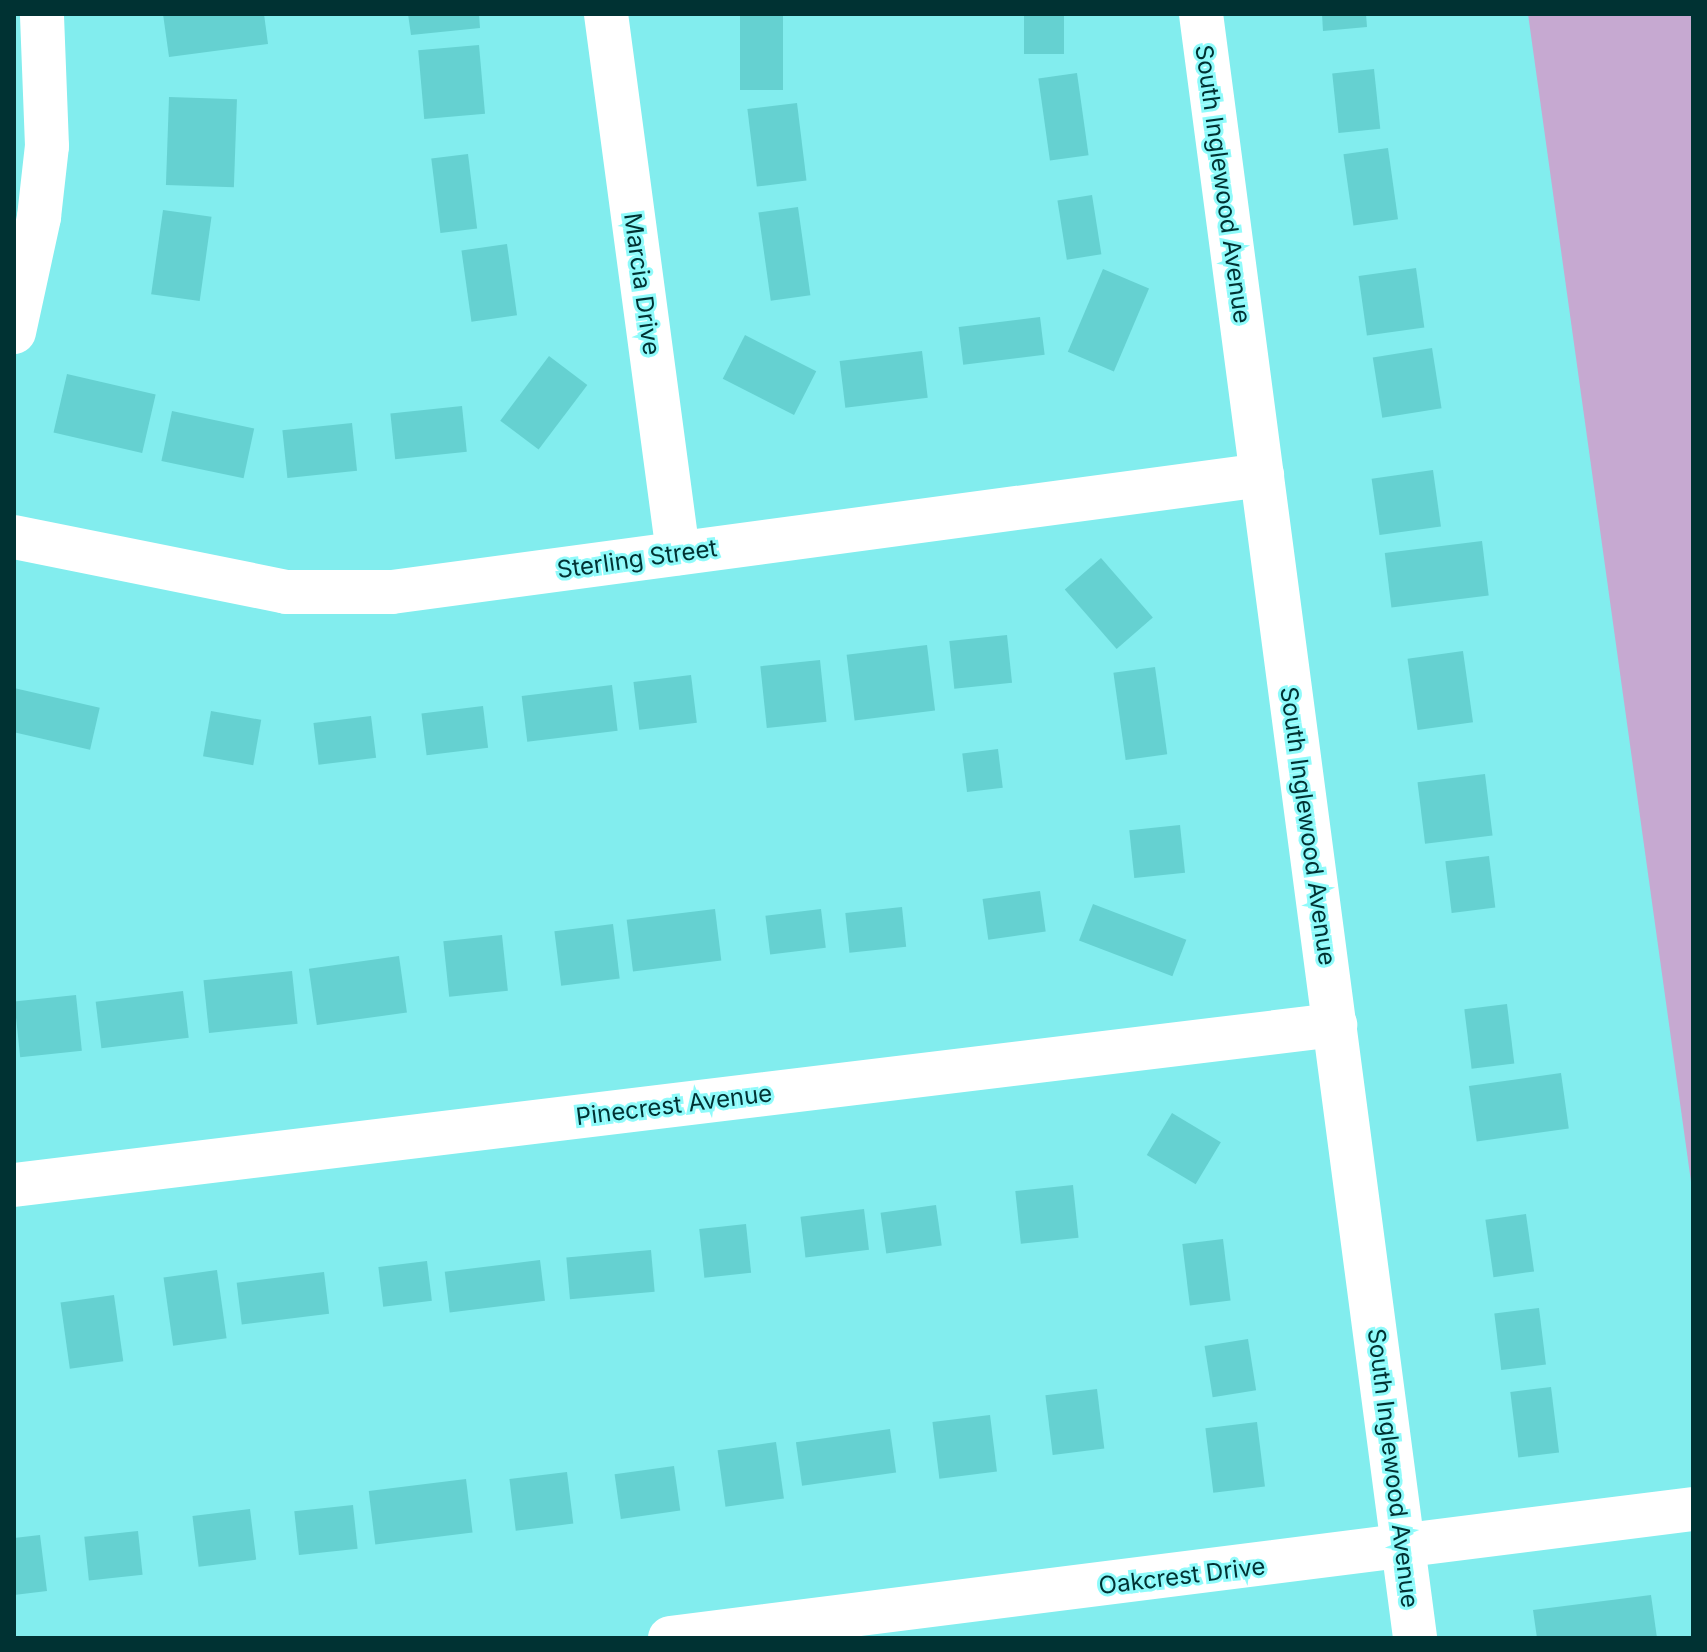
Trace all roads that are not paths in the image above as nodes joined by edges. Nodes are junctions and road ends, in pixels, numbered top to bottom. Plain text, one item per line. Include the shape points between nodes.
1 (42, 14) edge
2 (606, 14) edge
3 (1201, 14) edge
4 (14, 332) edge
5 (1262, 475) junction
6 (14, 537) edge
7 (678, 553) junction
8 (1335, 1025) junction
9 (14, 1185) edge
10 (1693, 1509) edge
11 (1403, 1549) junction
12 (670, 1638) edge
13 (1415, 1638) edge

1 - 4 street via 47,146 39,217
2 - 7 street, Marcia Drive
3 - 5 street, South Inglewood Avenue
5 - 7 street, Sterling Street
5 - 8 street, South Inglewood Avenue
6 - 7 street, Sterling Street via 249,587 321,595 392,592
8 - 9 street, Pinecrest Avenue
8 - 11 street, South Inglewood Avenue
10 - 11 street, Oakcrest Drive
11 - 12 street, Oakcrest Drive
11 - 13 street, South Inglewood Avenue

